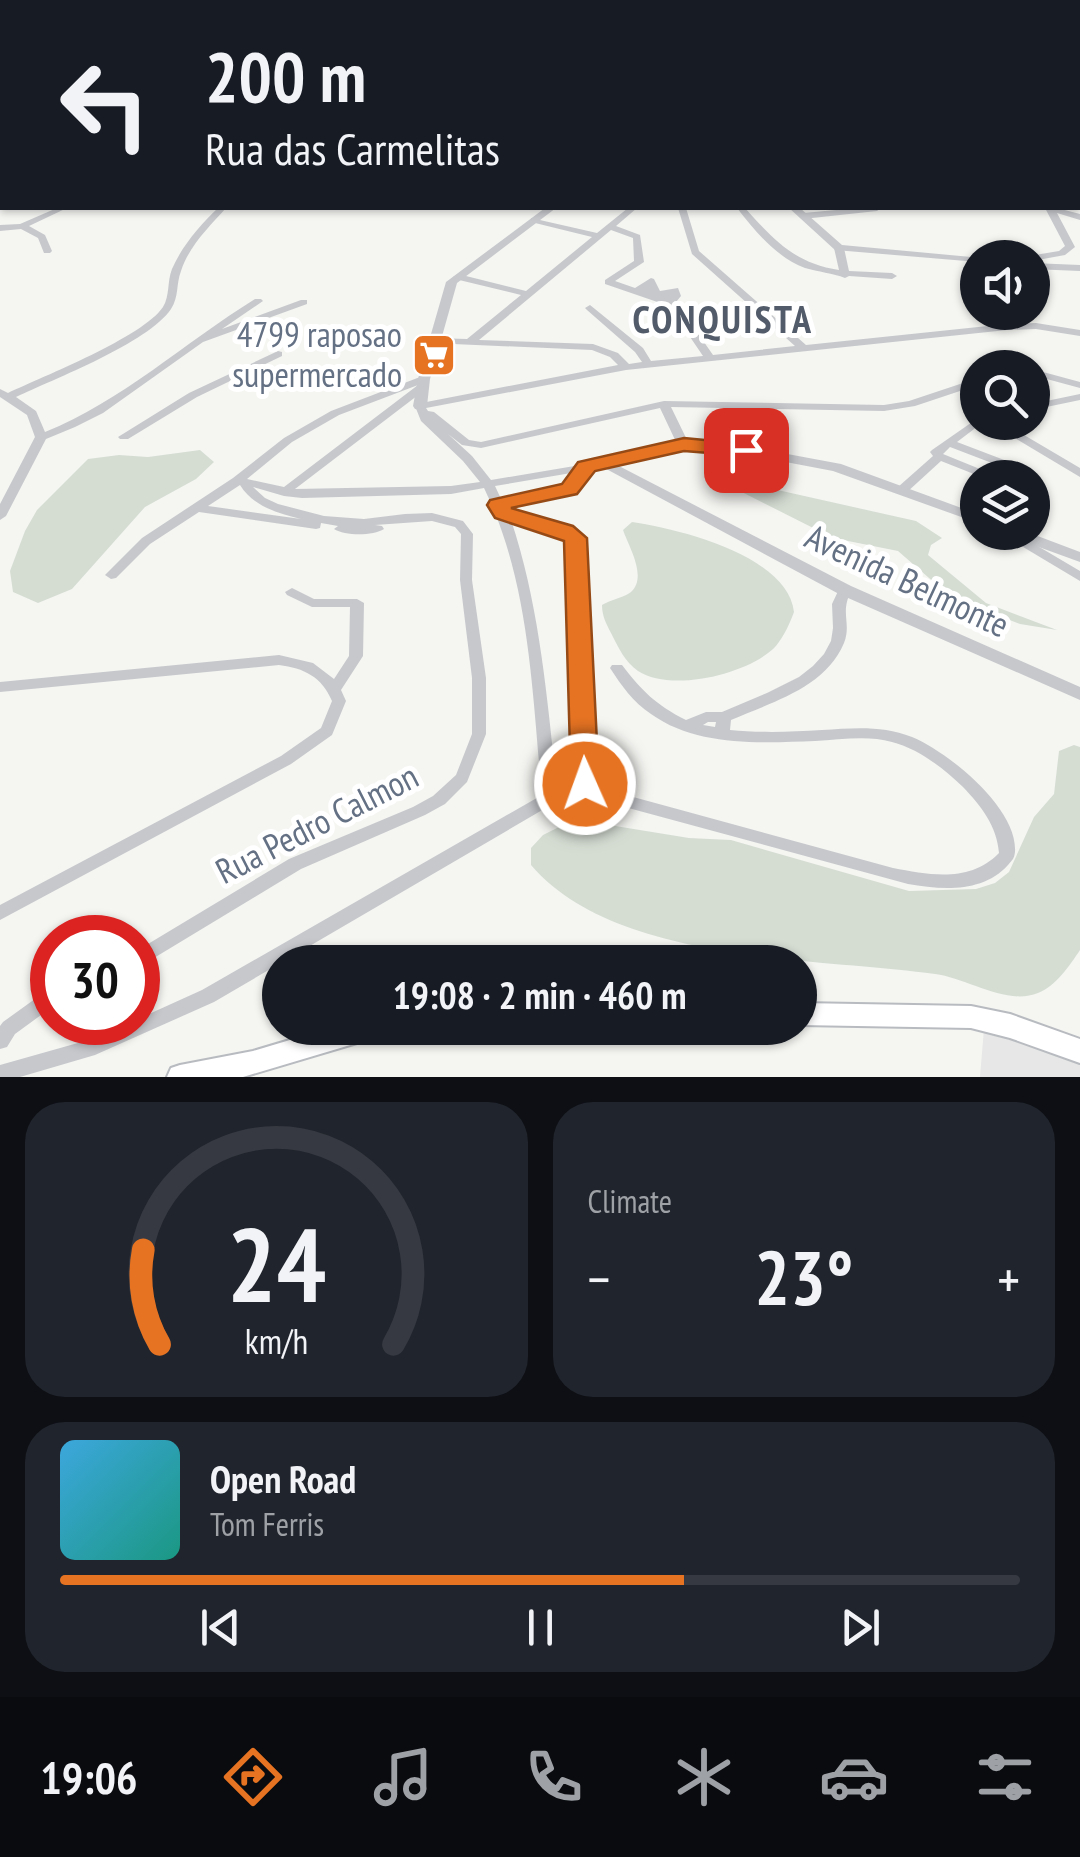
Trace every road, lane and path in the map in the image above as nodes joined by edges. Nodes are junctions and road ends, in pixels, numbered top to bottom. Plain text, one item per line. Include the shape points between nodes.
1 (58, 210) edge
2 (220, 210) edge
3 (548, 210) edge
4 (632, 210) edge
5 (683, 210) edge
6 (743, 210) edge
7 (838, 210) edge
8 (1057, 210) edge
9 (798, 212) edge
10 (534, 220) junction
11 (22, 226) junction
12 (0, 228) edge
13 (610, 228) junction
14 (600, 236) junction
15 (839, 248) junction
16 (47, 251) dead end
17 (1050, 255) edge
18 (960, 258) edge
19 (1050, 267) edge
20 (1080, 268) edge
21 (845, 275) junction
22 (892, 276) dead end
23 (458, 277) junction
24 (527, 294) junction
25 (258, 302) dead end
26 (304, 302) dead end
27 (590, 308) dead end
28 (1080, 333) edge
29 (200, 340) junction
30 (434, 341) junction
31 (469, 343) junction
32 (803, 348) junction
33 (278, 354) dead end
34 (710, 358) junction
35 (648, 364) junction
36 (626, 366) junction
37 (1050, 377) edge
38 (423, 383) junction
39 (1080, 385) edge
40 (960, 387) edge
41 (382, 393) junction
42 (5, 394) edge
43 (1080, 397) edge
44 (1050, 403) edge
45 (398, 404) junction
46 (664, 404) junction
47 (420, 407) junction
48 (960, 434) edge
49 (41, 436) junction
50 (124, 437) dead end
51 (1023, 440) edge
52 (948, 442) junction
53 (684, 444) junction
54 (940, 456) junction
55 (990, 460) edge
56 (604, 464) junction
57 (960, 464) edge
58 (585, 467) junction
59 (1080, 473) edge
60 (241, 482) junction
61 (489, 486) junction
62 (902, 490) junction
63 (284, 492) junction
64 (198, 508) junction
65 (500, 509) junction
66 (960, 512) edge
67 (0, 516) edge
68 (378, 529) dead end
69 (1050, 547) edge
70 (1037, 550) edge
71 (1080, 557) edge
72 (112, 576) dead end
73 (1080, 577) edge
74 (845, 590) junction
75 (292, 592) dead end
76 (617, 668) dead end
77 (0, 686) edge
78 (334, 688) junction
79 (1080, 694) edge
80 (723, 726) junction
81 (585, 784) junction
82 (550, 798) junction
83 (0, 913) edge
84 (160, 946) edge
85 (30, 1012) edge
86 (817, 1014) edge
87 (0, 1041) edge
88 (311, 1045) edge
89 (1080, 1051) edge
90 (0, 1074) edge
91 (180, 1077) edge

1 - 11 street
2 - 42 street via 175,273 164,314 128,338
3 - 10 street
4 - 13 street
5 - 32 street via 695,252
6 - 21 street via 782,253
7 - 9 street
8 - 17 street via 1070,248
9 - 15 street
10 - 14 street
10 - 23 street
11 - 12 street
11 - 16 street via 42,237
13 - 14 street
13 - 34 street via 637,237 639,262 608,282 670,303
14 - 24 street
15 - 18 street
15 - 21 street
19 - 20 street
21 - 22 street
23 - 24 street
23 - 30 street via 449,286
24 - 31 street
25 - 29 street
26 - 29 street
27 - 35 street
28 - 32 street via 1022,326
29 - 49 street via 92,416
30 - 31 street
30 - 38 street
31 - 36 street via 593,347
32 - 34 street
33 - 50 street
34 - 35 street
35 - 36 street
36 - 47 street
37 - 39 street
38 - 41 street
38 - 45 street
38 - 47 street
40 - 46 street via 884,408
41 - 45 street
41 - 60 street via 316,422
42 - 49 street via 32,413
43 - 44 street
45 - 63 street
46 - 47 street via 475,446
46 - 53 street
47 - 61 street
48 - 52 street
49 - 67 street
51 - 59 street
52 - 54 street via 936,452
52 - 55 street
53 - 56 street
53 - 62 street via 836,466
54 - 57 street
54 - 62 street
56 - 58 street
56 - 74 street, Avenida Belmonte
58 - 61 street
58 - 65 street via 569,489
60 - 63 street
60 - 64 street
60 - 84 street, Rua Pedro Calmon via 263,503 332,521 422,515 459,524 467,534 478,734 462,778 439,800 296,864
61 - 63 street
61 - 65 street
62 - 66 street
64 - 68 street
64 - 72 street via 146,541
65 - 81 street via 575,538
65 - 82 street via 522,578
69 - 71 street
70 - 73 street
74 - 79 street, Avenida Belmonte
74 - 80 street via 836,607 838,642 816,669
75 - 78 street via 312,602 357,602 356,656
76 - 80 street via 637,698 671,721
77 - 78 street via 279,660 312,667
78 - 83 street via 339,701 327,731 286,760
80 - 81 street via 763,738 874,733 924,748 986,804 1006,854 984,876 934,882
81 - 82 street
82 - 90 street via 208,996 95,1047
85 - 87 street
86 - 89 main road via 971,1017
88 - 91 main road

